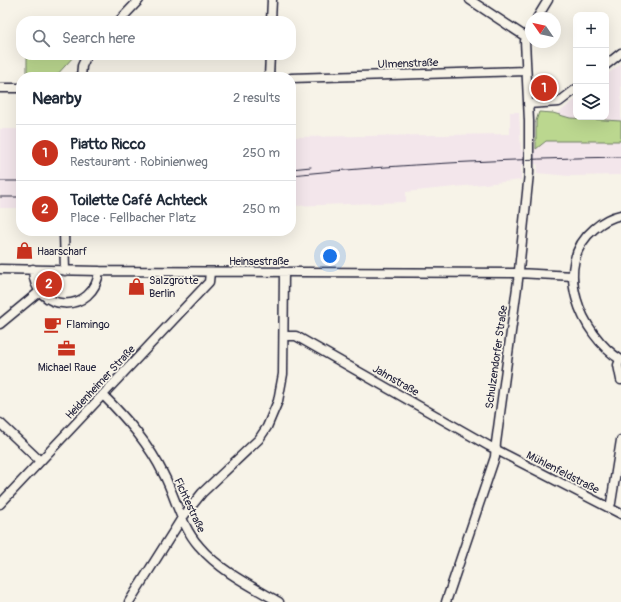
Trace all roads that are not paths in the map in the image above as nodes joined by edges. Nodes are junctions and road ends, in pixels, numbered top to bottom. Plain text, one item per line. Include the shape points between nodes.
1 (139, 0) edge
2 (272, 0) edge
3 (470, 0) edge
4 (548, 0) edge
5 (541, 12) edge
6 (124, 16) edge
7 (271, 16) edge
8 (525, 36) edge
9 (525, 48) edge
10 (621, 53) edge
11 (85, 60) edge
12 (270, 60) edge
13 (609, 63) edge
14 (526, 71) junction
15 (81, 72) edge
16 (269, 72) edge
17 (296, 78) edge
18 (0, 88) edge
19 (16, 88) edge
20 (573, 91) edge
21 (528, 106) junction
22 (621, 215) edge
23 (64, 236) edge
24 (0, 269) edge
25 (33, 269) junction
26 (65, 271) junction
27 (99, 271) junction
28 (210, 272) junction
29 (284, 272) junction
30 (518, 273) junction
31 (573, 276) junction
32 (40, 291) junction
33 (0, 324) edge
34 (284, 336) junction
35 (621, 360) edge
36 (621, 380) edge
37 (103, 395) junction
38 (0, 423) edge
39 (621, 440) edge
40 (495, 450) junction
41 (40, 461) junction
42 (0, 504) edge
43 (609, 508) junction
44 (621, 514) edge
45 (182, 518) junction
46 (129, 602) edge
47 (279, 602) edge
48 (446, 602) edge

1 - 6 street
2 - 7 street
3 - 8 street
4 - 5 street
9 - 14 street, Schulzendorfer Straße
10 - 13 street
11 - 15 street
12 - 16 street
14 - 17 street, Ulmenstraße
14 - 21 street, Schulzendorfer Straße
18 - 19 street
20 - 21 street via 559,102
21 - 30 street, Schulzendorfer Straße via 530,173
22 - 31 street via 601,223 584,239 575,260
23 - 26 street
24 - 25 street, Heinsestraße
25 - 26 street, Heinsestraße
25 - 32 street via 34,281
26 - 27 street, Heinsestraße
27 - 28 street, Heinsestraße
27 - 32 street via 94,289 74,303 52,301
28 - 29 street, Heinsestraße
28 - 37 street, Heidenheimer Straße via 210,282
29 - 30 street, Heinsestraße
29 - 34 street
30 - 31 street, Heinsestraße
30 - 40 street, Schulzendorfer Straße
31 - 35 street via 579,308 590,330 601,344
32 - 33 street
34 - 40 street, Jahnstraße via 296,336
34 - 45 street via 283,374 278,402 267,427 251,447 202,493
35 - 36 street via 618,365
37 - 41 street, Heidenheimer Straße
37 - 45 street, Fichtestraße via 126,417 149,447 165,476
38 - 41 street
39 - 43 street
40 - 43 street, Mühlenfeldstraße
40 - 48 street, Schulzendorfer Straße via 495,457
41 - 42 street, Heidenheimer Straße
43 - 44 street, Mühlenfeldstraße
45 - 46 street
45 - 47 street, Fichtestraße via 198,545 213,561

